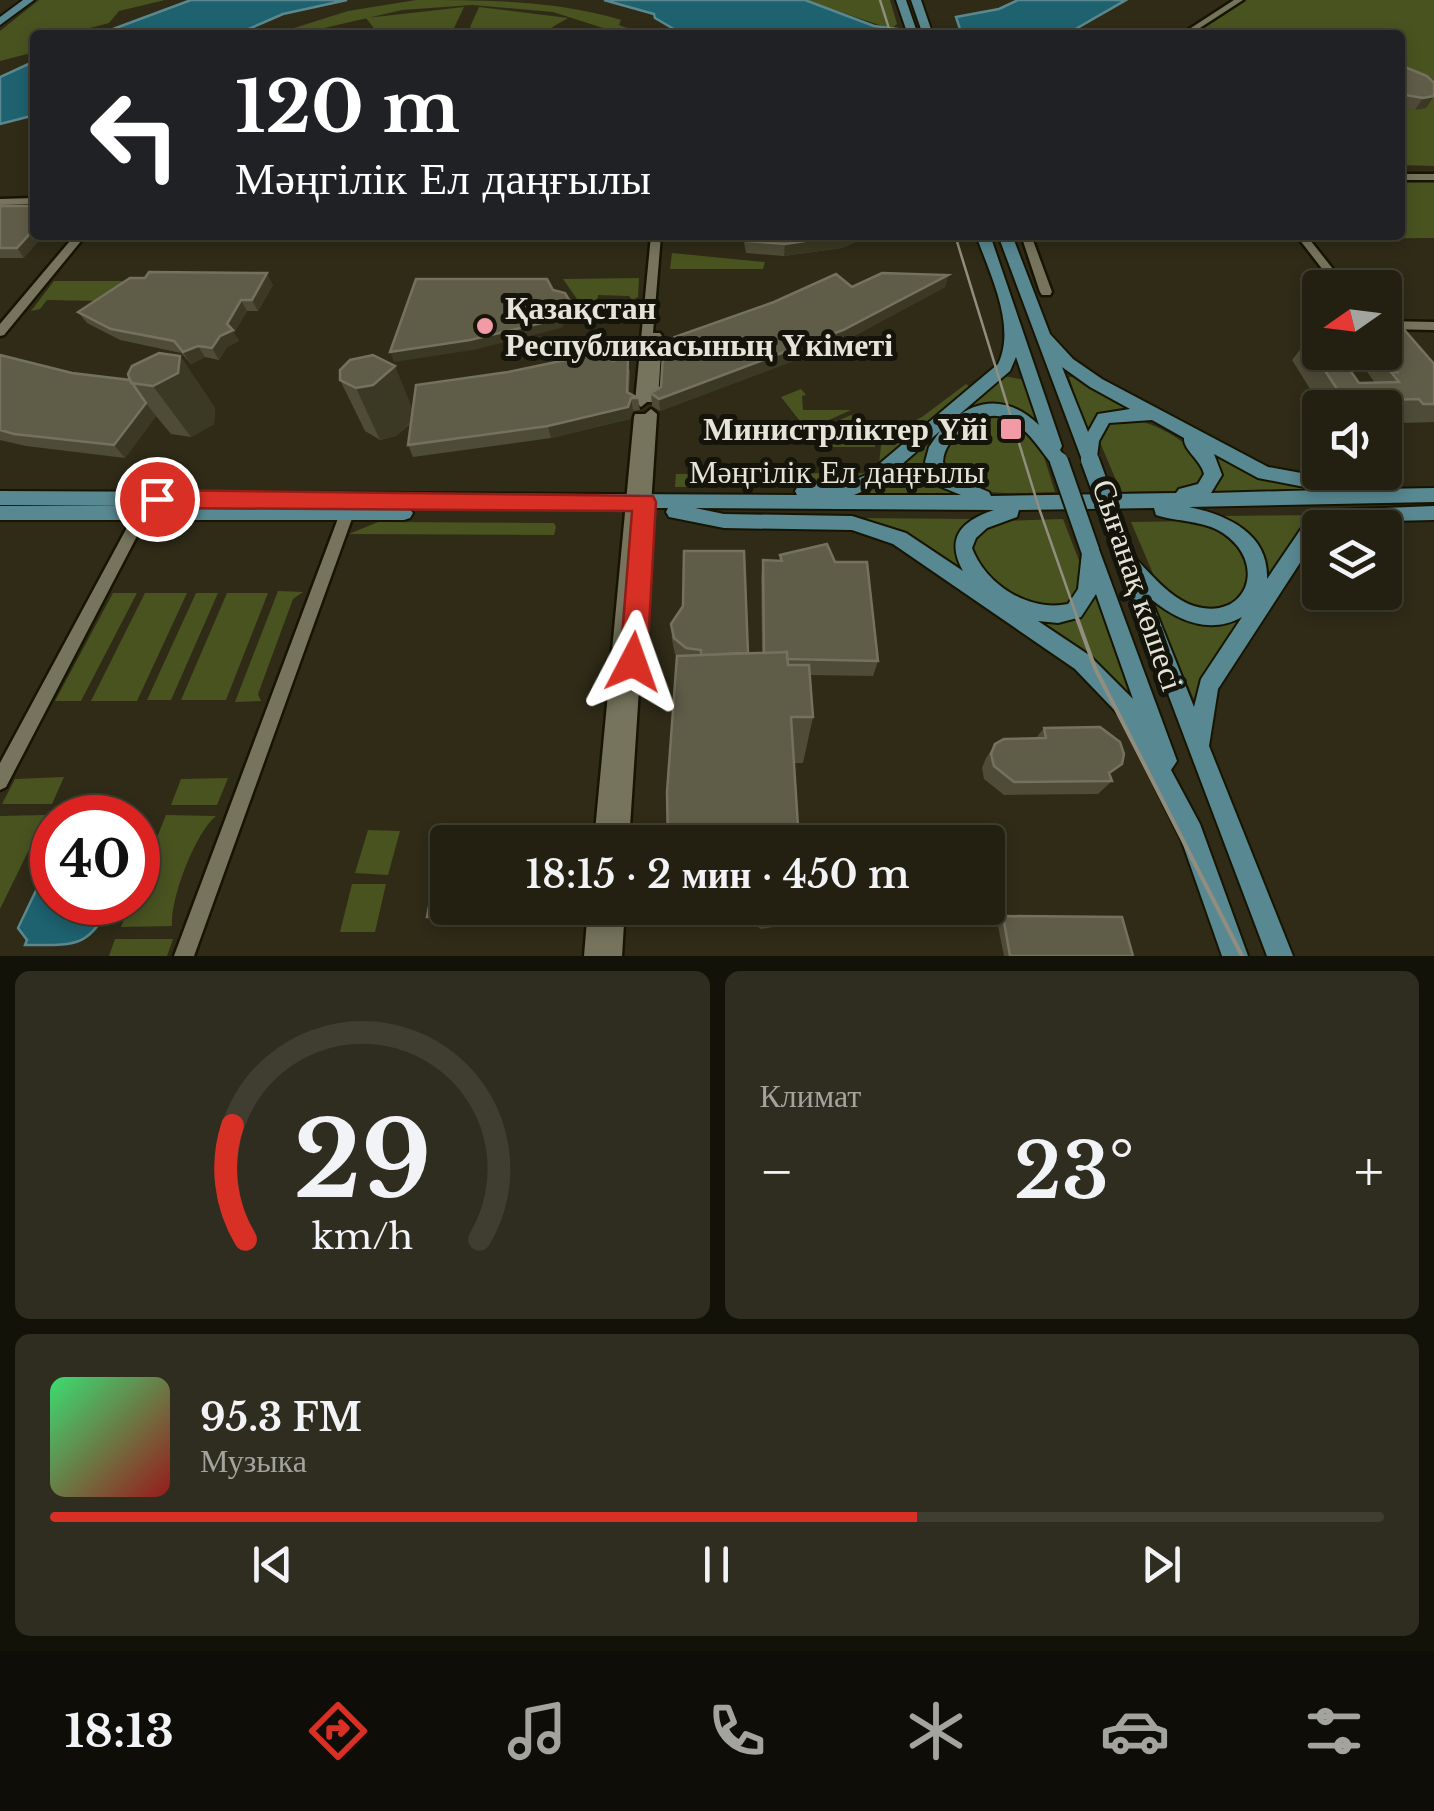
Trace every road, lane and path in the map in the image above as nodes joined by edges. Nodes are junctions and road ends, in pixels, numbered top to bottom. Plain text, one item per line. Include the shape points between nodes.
1 (18, 0) edge
2 (29, 0) edge
3 (901, 0) edge
4 (916, 0) edge
5 (1239, 0) edge
6 (0, 14) edge
7 (0, 22) edge
8 (911, 30) edge
9 (926, 30) edge
10 (1192, 30) edge
11 (1405, 177) edge
12 (1434, 177) edge
13 (30, 201) edge
14 (0, 202) edge
15 (77, 240) edge
16 (656, 240) edge
17 (663, 240) edge
18 (985, 240) edge
19 (1007, 240) edge
20 (1028, 240) edge
21 (1305, 240) edge
22 (1329, 270) edge
23 (1027, 290) junction
24 (1046, 292) junction
25 (1034, 308) junction
26 (1010, 313) junction
27 (1402, 325) edge
28 (1434, 326) edge
29 (0, 332) edge
30 (1045, 340) junction
31 (1020, 342) junction
32 (1036, 392) junction
33 (646, 408) junction
34 (1087, 452) junction
35 (1059, 460) junction
36 (1434, 486) edge
37 (1434, 496) edge
38 (0, 498) edge
39 (1160, 505) junction
40 (638, 507) junction
41 (679, 507) junction
42 (1009, 507) junction
43 (1434, 509) edge
44 (0, 513) edge
45 (142, 513) junction
46 (348, 513) junction
47 (1090, 550) junction
48 (1128, 564) junction
49 (1187, 716) junction
50 (1150, 717) junction
51 (1199, 747) junction
52 (0, 781) edge
53 (605, 825) edge
54 (621, 825) edge
55 (1191, 833) junction
56 (597, 925) edge
57 (614, 925) edge
58 (1231, 945) edge
59 (1276, 952) edge
60 (184, 956) edge
61 (594, 956) edge
62 (612, 956) edge
63 (1245, 956) edge

1 - 6 main road
2 - 7 main road
3 - 8 main road
4 - 9 main road
5 - 10 street
11 - 12 street
13 - 14 street
15 - 29 street
16 - 33 street
17 - 33 street
18 - 26 main road, Сығанақ көшесі
19 - 23 main road, Сығанақ көшесі
20 - 24 street
21 - 22 street
23 - 24 street
23 - 25 main road, Сығанақ көшесі
24 - 25 street
25 - 30 main road, Сығанақ көшесі
26 - 31 main road, Сығанақ көшесі
26 - 41 main road via 1011,354 1004,367 872,480 851,488 717,492
27 - 28 street
30 - 31 main road via 1033,349
30 - 34 main road, Сығанақ көшесі
30 - 36 main road via 1096,384 1264,473 1323,484
31 - 32 main road, Сығанақ көшесі
32 - 34 main road via 1045,386 1057,394
32 - 35 main road, Сығанақ көшесі
33 - 40 street
34 - 39 main road via 1095,428 1111,416 1145,417 1188,438 1210,461 1211,482
34 - 48 main road, Сығанақ көшесі, bridge
35 - 42 main road via 1015,413 987,408 963,418 936,448 936,468 952,486
35 - 47 main road, Сығанақ көшесі, bridge
37 - 39 main road, Мәңгілік Ел даңғылы
38 - 40 main road, Мәңгілік Ел даңғылы
39 - 42 main road, Мәңгілік Ел даңғылы
39 - 43 main road, Мәңгілік Ел даңғылы
39 - 48 main road via 1239,535 1258,560 1260,579 1236,610 1202,617 1178,608
40 - 41 main road, Мәңгілік Ел даңғылы
40 - 46 main road, Мәңгілік Ел даңғылы
40 - 53 street
40 - 54 street
41 - 42 main road, Мәңгілік Ел даңғылы
41 - 55 main road via 724,522 852,524 899,538 1082,662 1128,709
42 - 47 main road via 969,531 964,555 978,577 1030,613 1054,617 1080,606 1088,591
43 - 51 main road via 1340,515 1312,528 1208,686
44 - 45 main road, Мәңгілік Ел даңғылы
45 - 46 main road, Мәңгілік Ел даңғылы
45 - 52 street
46 - 60 street
47 - 50 main road, Сығанақ көшесі
48 - 49 main road, Сығанақ көшесі
49 - 50 main road via 1155,700
49 - 51 main road, Сығанақ көшесі
50 - 55 main road, Сығанақ көшесі
51 - 59 main road, Сығанақ көшесі
55 - 58 main road, Сығанақ көшесі
56 - 61 street
57 - 62 street
58 - 63 main road, Сығанақ көшесі

